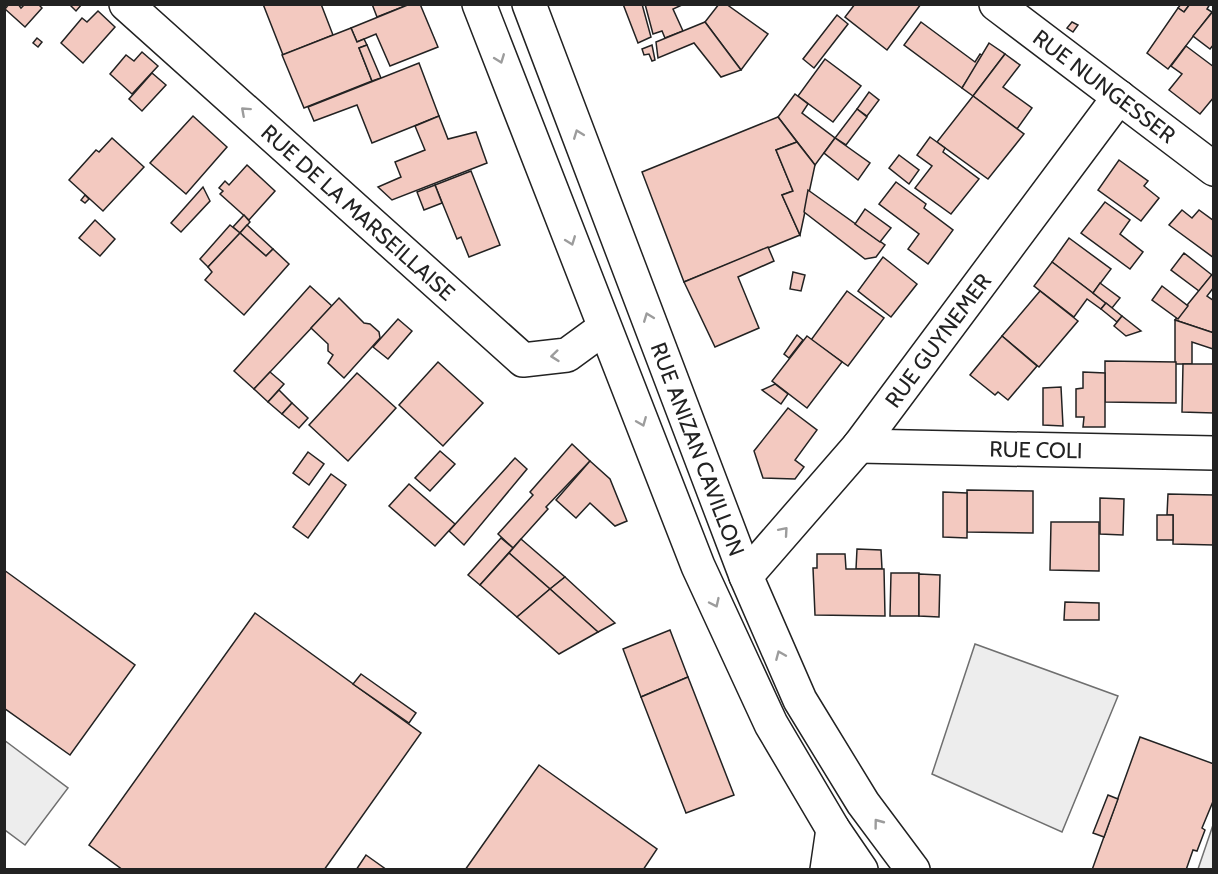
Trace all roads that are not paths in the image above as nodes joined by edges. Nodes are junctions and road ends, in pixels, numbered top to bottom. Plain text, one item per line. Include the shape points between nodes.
1 (126, 4) edge
2 (479, 4) edge
3 (529, 4) edge
4 (996, 4) edge
5 (1119, 97) junction
6 (1214, 169) edge
7 (604, 328) junction
8 (859, 446) junction
9 (1214, 453) edge
10 (746, 576) junction
11 (833, 829) junction
12 (827, 870) edge
13 (861, 870) edge
14 (913, 870) edge

7 -> 1 street, RUE DE LA MARSEILLAISE via 567,355 523,360
2 -> 7 street, RUE ANIZAN CAVILLON
10 -> 3 street, RUE ANIZAN CAVILLON
4 - 5 street, RUE NUNGESSER
5 - 6 street, RUE NUNGESSER
5 - 8 street, RUE GUYNEMER
7 -> 11 street, RUE ANIZAN CAVILLON via 698,566 771,724
8 - 9 street, RUE COLI
10 -> 8 street, RUE GUYNEMER
14 -> 10 street, RUE ANIZAN CAVILLON via 863,803 800,700
11 - 12 street
11 - 13 street, RUE ANIZAN CAVILLON

